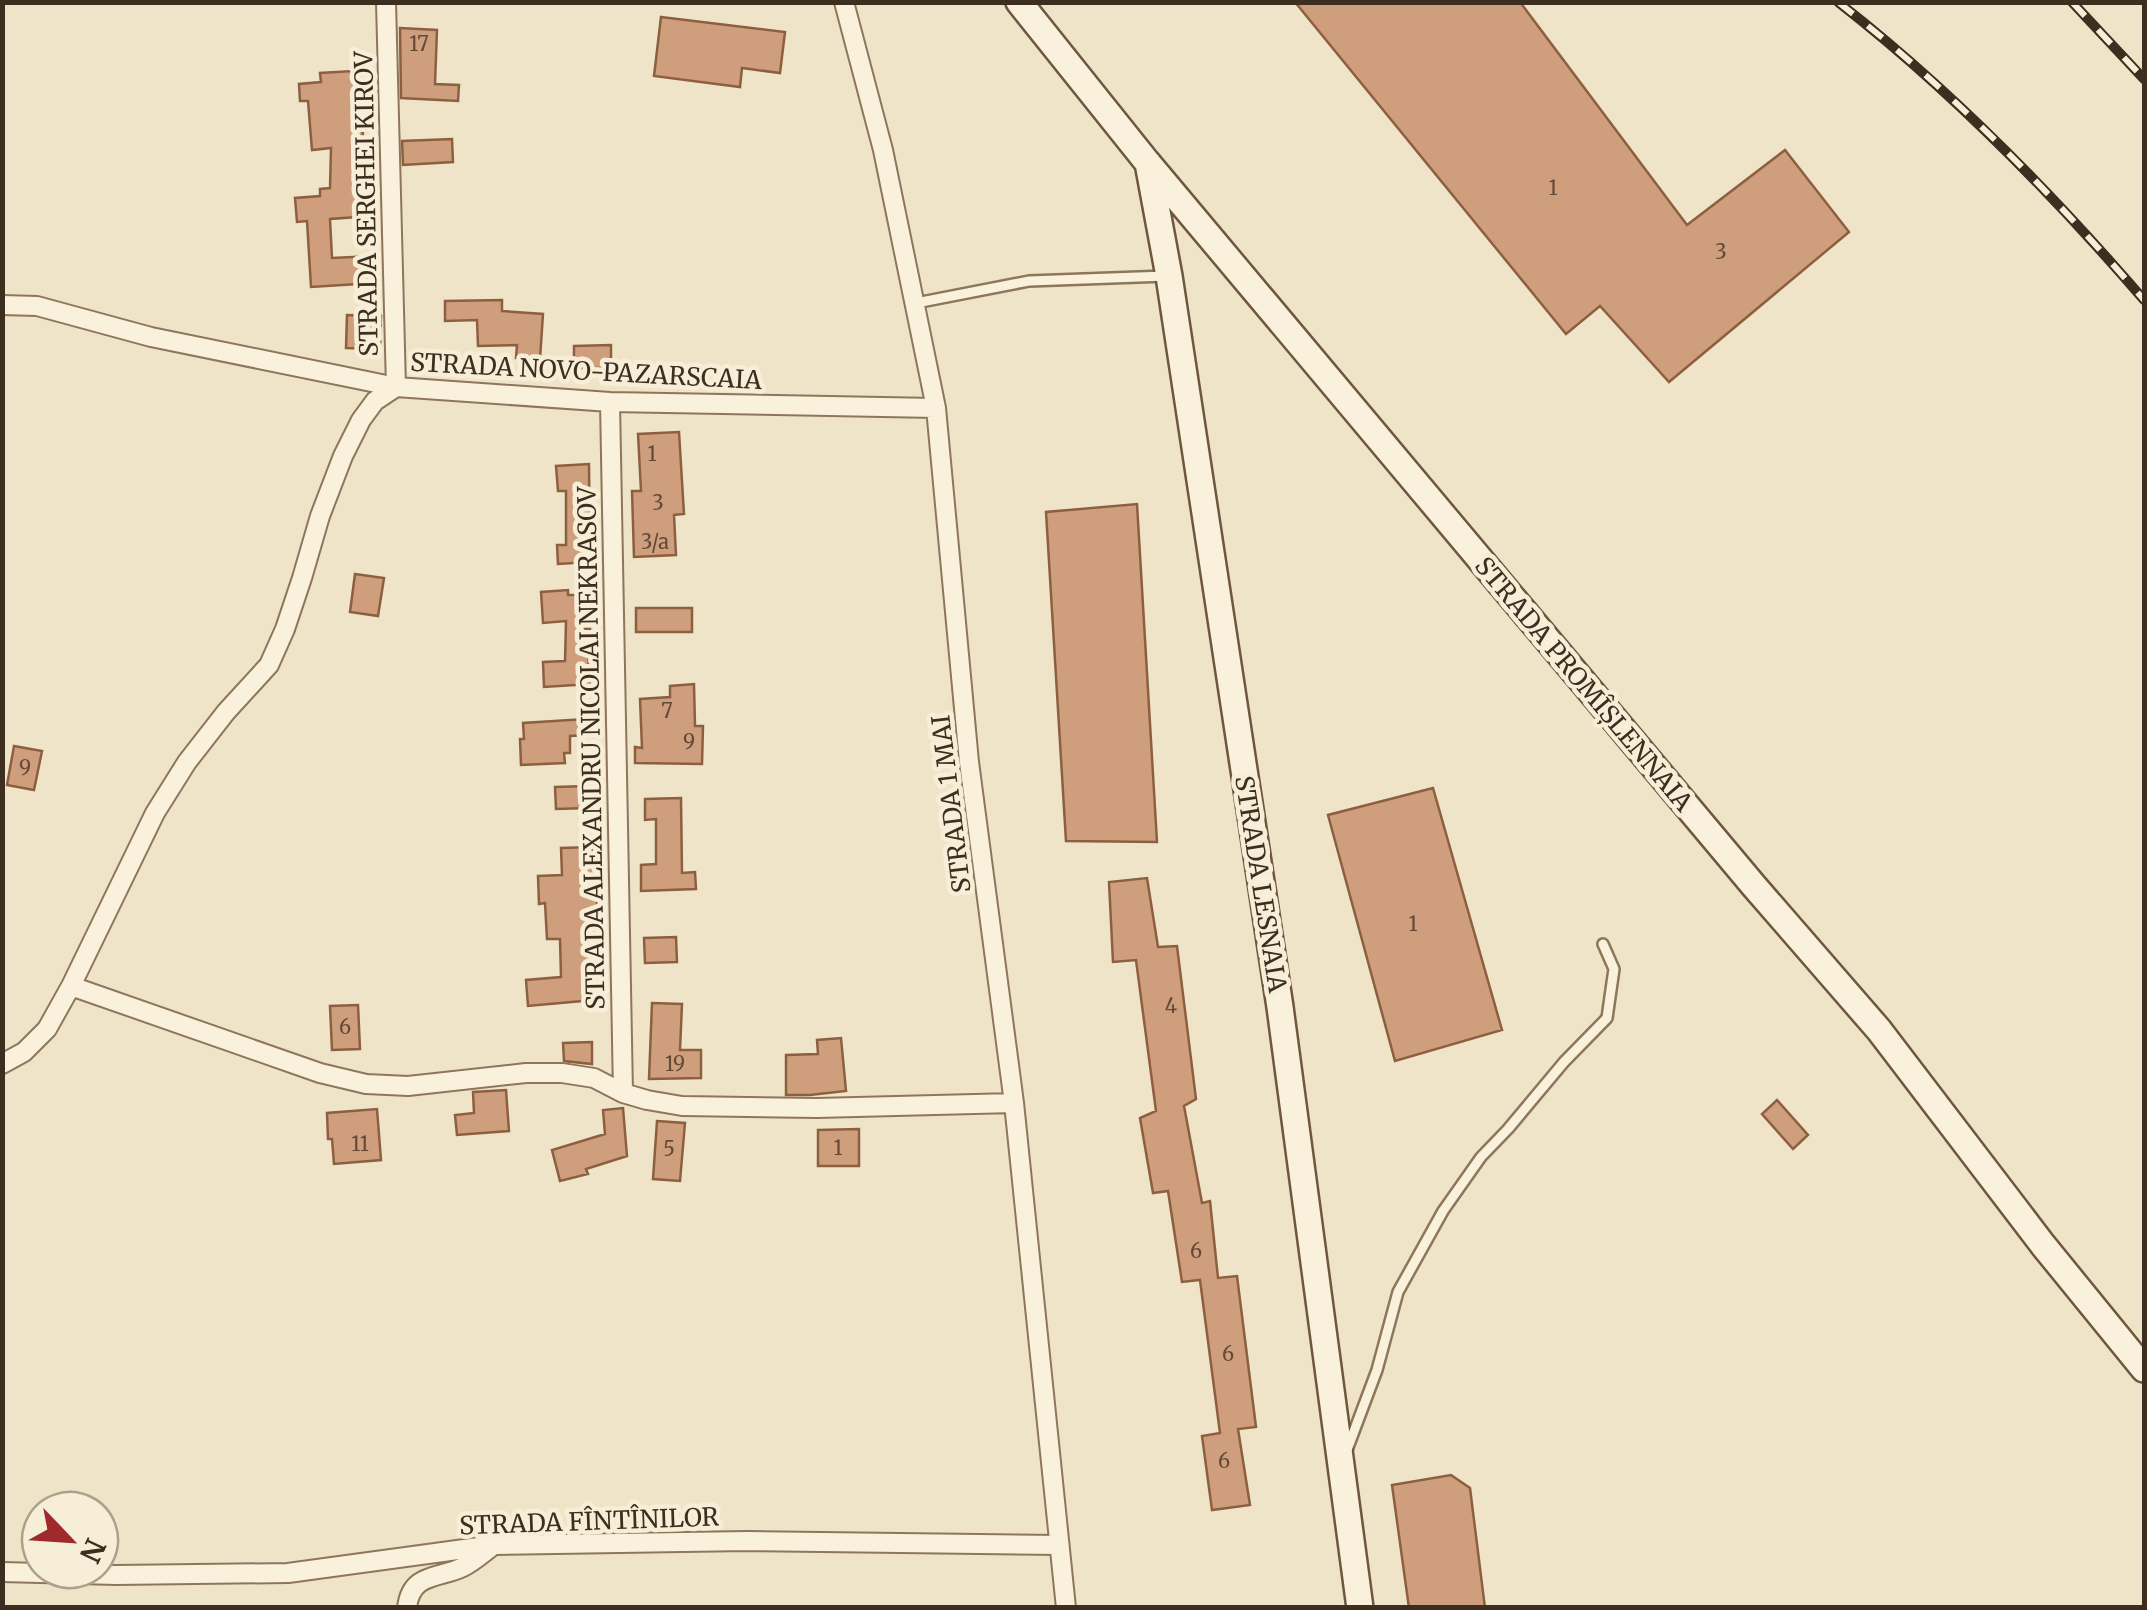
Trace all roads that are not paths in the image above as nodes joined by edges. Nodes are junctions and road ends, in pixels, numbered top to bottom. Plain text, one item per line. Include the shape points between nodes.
1 (386, 2) edge
2 (844, 2) edge
3 (1019, 2) edge
4 (1147, 162) junction
5 (1169, 276) junction
6 (916, 303) junction
7 (2, 304) edge
8 (396, 387) junction
9 (610, 402) junction
10 (936, 408) junction
11 (1603, 944) dead end
12 (71, 986) junction
13 (2, 1064) edge
14 (623, 1092) junction
15 (1014, 1103) junction
16 (2144, 1369) edge
17 (1341, 1467) junction
18 (494, 1545) junction
19 (1058, 1545) junction
20 (2, 1572) edge
21 (406, 1608) edge
22 (1066, 1608) edge
23 (1360, 1608) edge

1 - 8 street, STRADA SERGHEI KIROV
2 - 6 street, STRADA 1 MAI
3 - 4 street, STRADA PROMÎȘLENNAIA
4 - 5 street, STRADA LESNAIA
4 - 16 street, STRADA PROMÎȘLENNAIA via 1879,1030
5 - 6 lane via 1029,281
5 - 17 street, STRADA LESNAIA via 1280,1007
6 - 10 street, STRADA 1 MAI
7 - 8 street, STRADA NOVO-PAZARSCAIA via 37,306 151,337
8 - 9 street, STRADA NOVO-PAZARSCAIA
8 - 12 street, STRADA SERGHEI KIROV via 368,410 343,456 269,665 187,762 154,813
9 - 10 street, STRADA NOVO-PAZARSCAIA
9 - 14 street, STRADA ALEXANDRU NICOLAI NEKRASOV
10 - 15 street, STRADA 1 MAI via 970,762
11 - 17 lane via 1614,969 1607,1018 1481,1157 1443,1211 1398,1292 1378,1370
12 - 13 street, STRADA SERGHEI KIROV via 46,1029
12 - 14 street via 366,1084 562,1073
14 - 15 street via 682,1106
15 - 19 street, STRADA 1 MAI
17 - 23 street, STRADA LESNAIA
18 - 19 street, STRADA FÎNTÎNILOR
18 - 20 street, STRADA FÎNTÎNILOR via 288,1573
18 - 21 street via 462,1568 416,1585
19 - 22 street, STRADA 1 MAI

